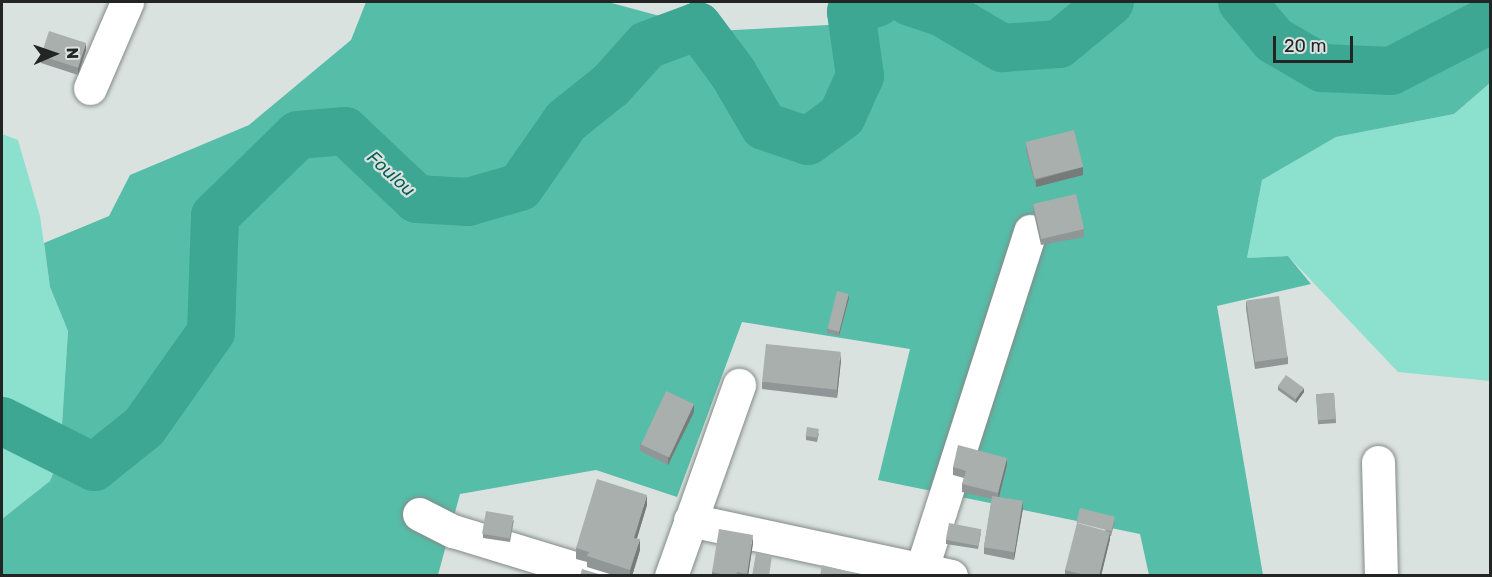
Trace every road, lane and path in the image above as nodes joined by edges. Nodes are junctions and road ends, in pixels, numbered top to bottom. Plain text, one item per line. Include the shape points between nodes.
1 (127, 2) edge
2 (90, 88) dead end
3 (1030, 231) dead end
4 (739, 385) dead end
5 (1378, 462) dead end
6 (419, 514) dead end
7 (690, 520) junction
8 (937, 572) edge
9 (600, 576) edge
10 (671, 576) edge
11 (1381, 576) edge

1 - 2 street
3 - 8 street
4 - 7 street
5 - 11 street
6 - 9 street via 453,531
7 - 8 street
7 - 10 street

